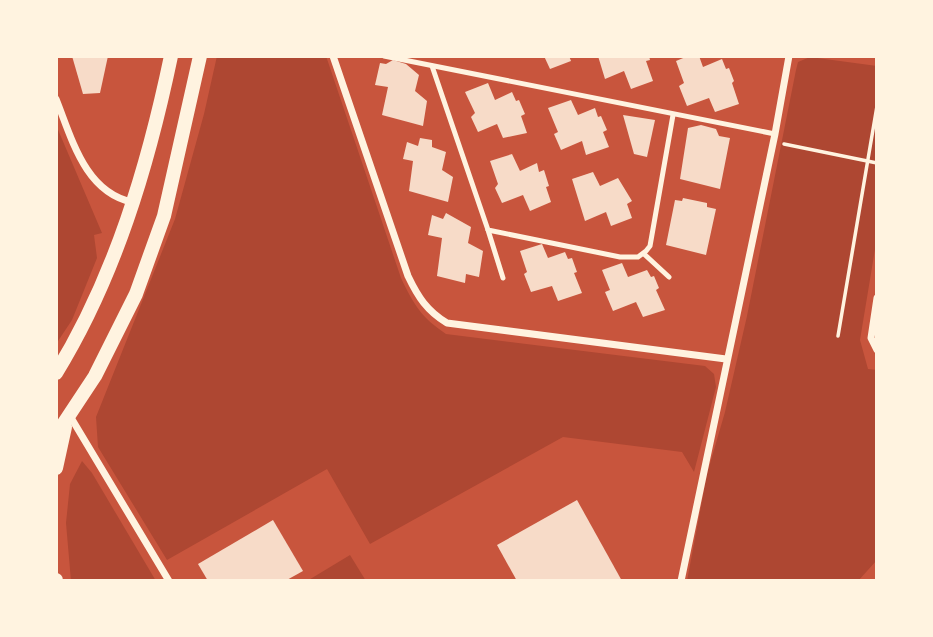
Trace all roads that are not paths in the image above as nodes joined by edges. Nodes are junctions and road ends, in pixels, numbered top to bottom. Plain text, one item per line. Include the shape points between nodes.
1 (171, 56) edge
2 (200, 56) edge
3 (333, 56) edge
4 (384, 56) edge
5 (789, 56) edge
6 (432, 66) junction
7 (56, 99) edge
8 (673, 115) junction
9 (775, 134) junction
10 (132, 202) junction
11 (488, 230) junction
12 (644, 254) junction
13 (669, 277) dead end
14 (503, 278) dead end
15 (877, 298) edge
16 (877, 349) edge
17 (726, 359) junction
18 (56, 373) edge
19 (68, 419) junction
20 (56, 435) edge
21 (56, 468) edge
22 (169, 581) edge
23 (681, 581) edge

1 - 10 main road
2 - 19 main road via 160,228 136,294
3 - 17 street via 408,276 432,314 447,323
4 - 6 lane
5 - 9 street
6 - 8 lane
6 - 11 lane
7 - 10 street via 91,175 117,199
8 - 9 lane
8 - 12 lane via 656,221
9 - 17 street
10 - 18 main road via 114,258
11 - 12 lane via 620,257
11 - 14 lane
12 - 13 lane
15 - 16 street via 871,338
17 - 23 street
19 - 20 main road
19 - 21 main road
19 - 22 street

